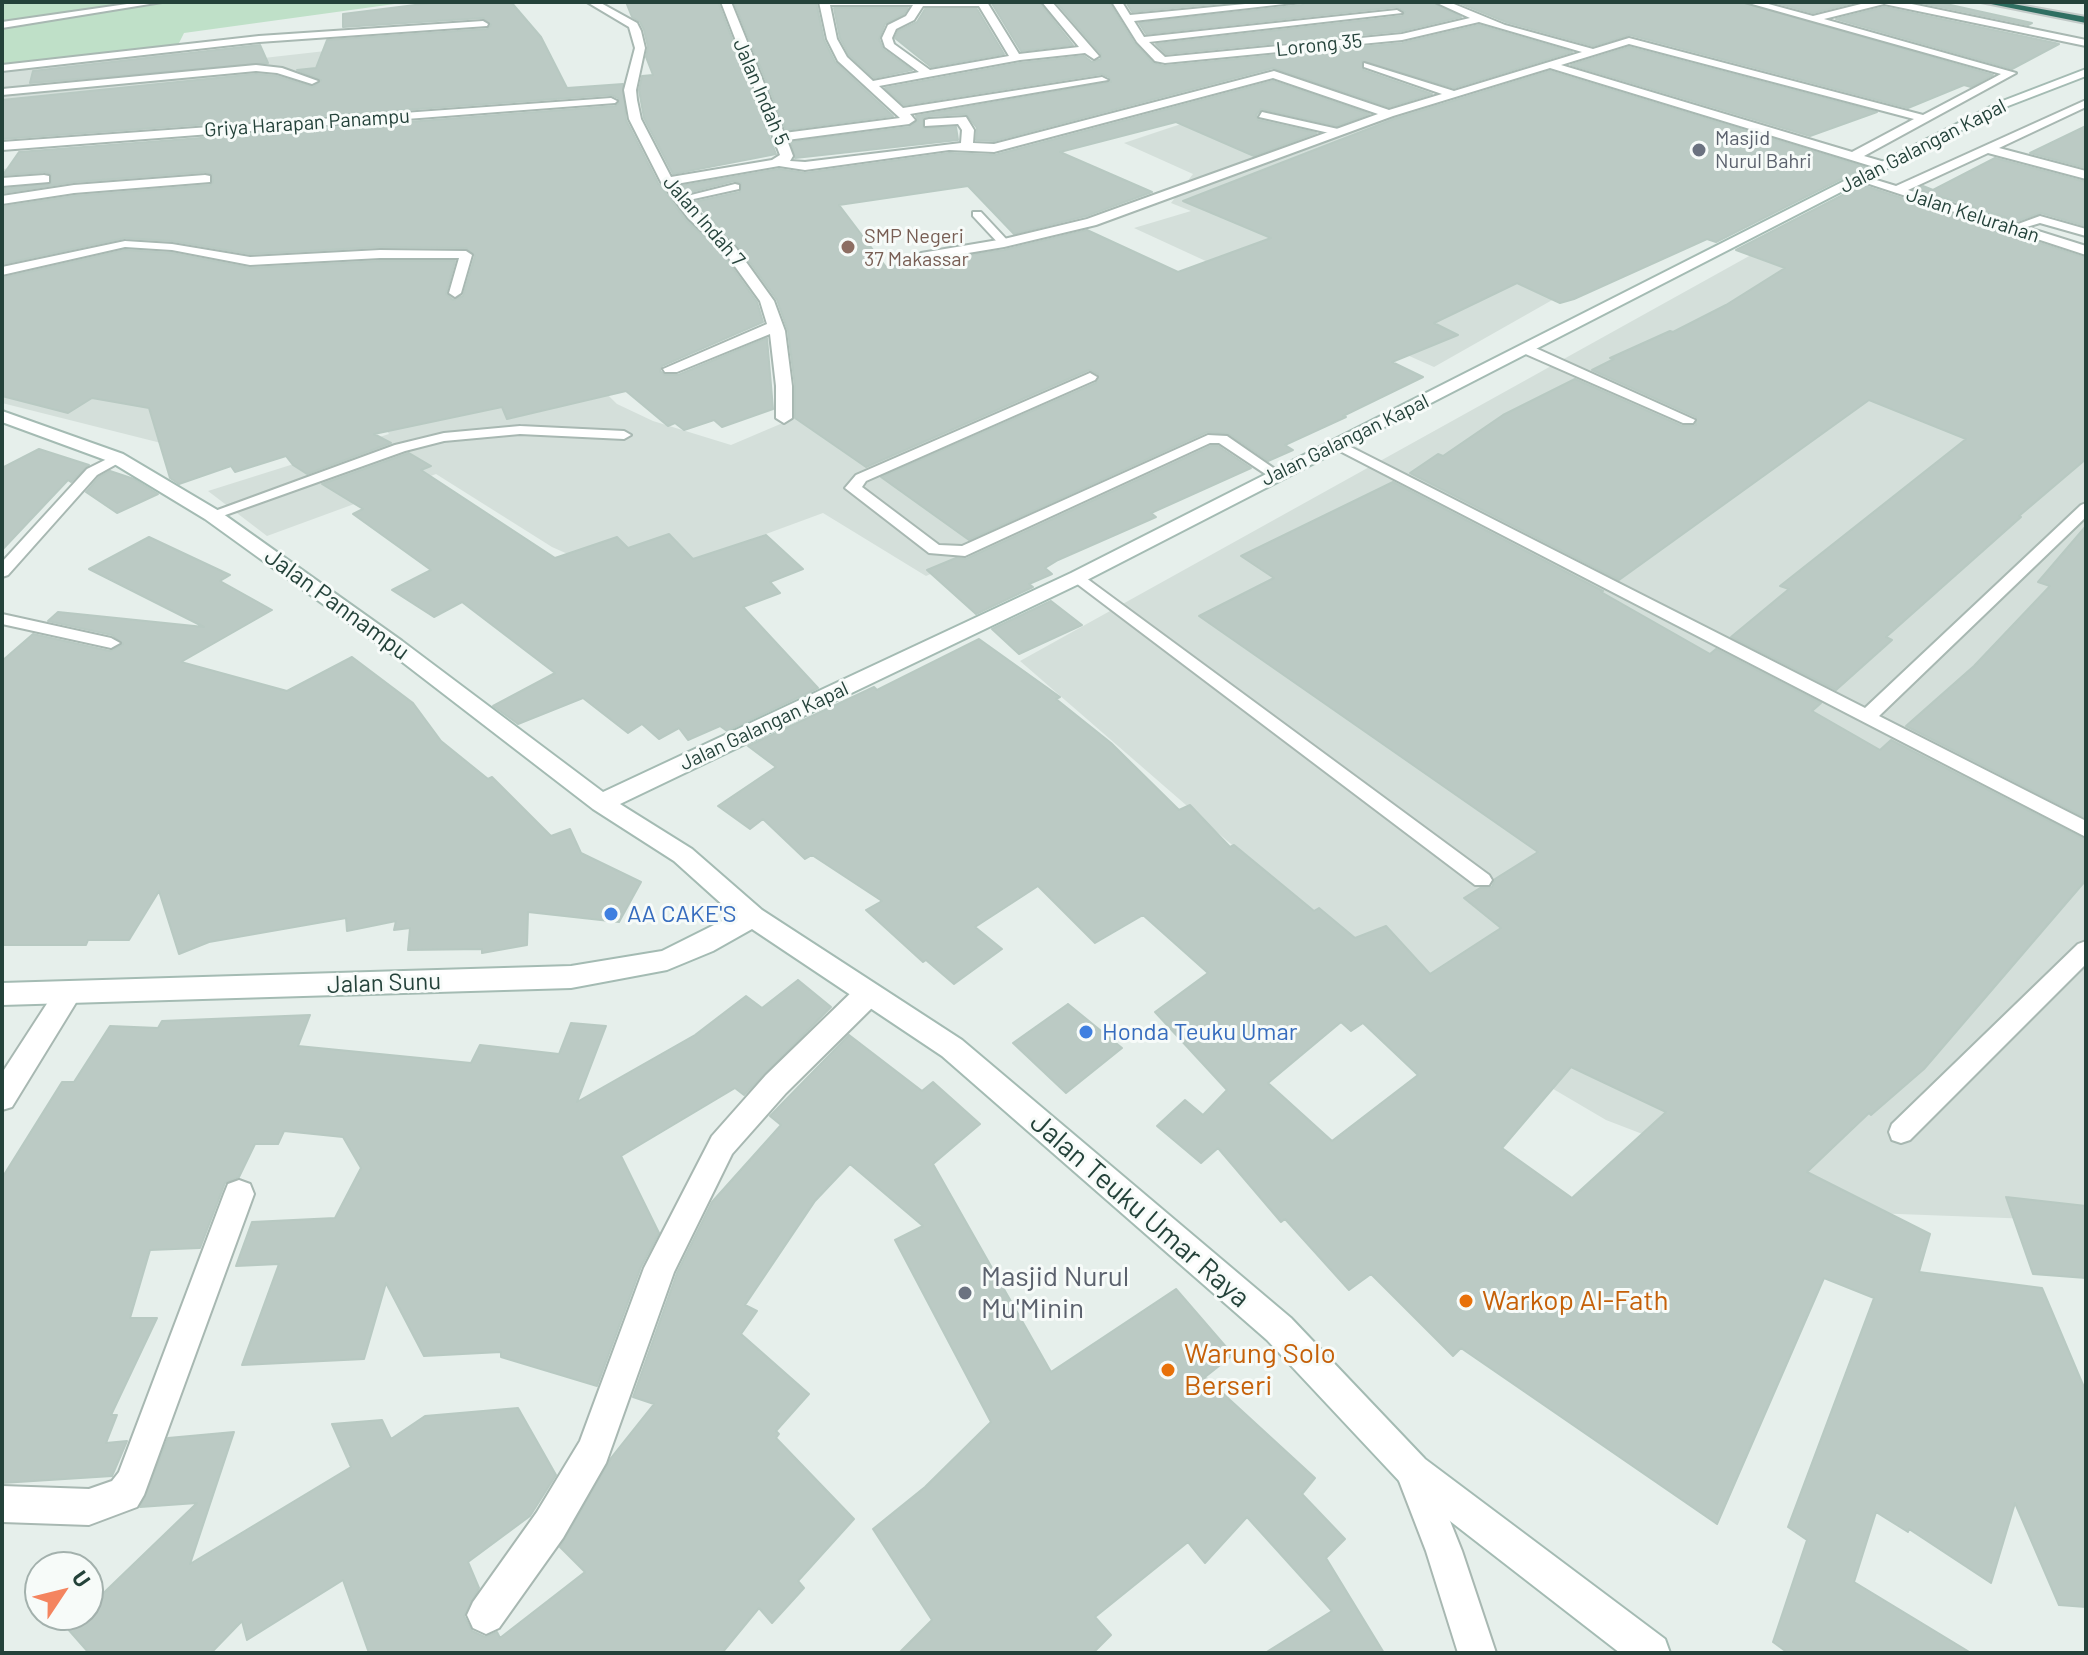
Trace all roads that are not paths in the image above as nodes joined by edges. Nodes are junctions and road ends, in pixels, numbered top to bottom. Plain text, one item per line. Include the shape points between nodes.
1 (158, 2) edge
2 (726, 2) edge
3 (824, 2) edge
4 (1047, 2) edge
5 (1117, 2) edge
6 (1297, 2) edge
7 (1382, 2) edge
8 (1440, 2) edge
9 (1750, 2) edge
10 (1881, 2) edge
11 (1888, 2) edge
12 (1986, 2) edge
13 (2038, 2) edge
14 (623, 3) edge
15 (920, 3) edge
16 (983, 3) edge
17 (596, 4) edge
18 (2086, 10) edge
19 (1397, 13) junction
20 (1129, 18) junction
21 (1477, 19) junction
22 (1814, 19) junction
23 (2086, 20) edge
24 (483, 24) dead end
25 (2, 25) edge
26 (1429, 31) junction
27 (1141, 40) junction
28 (2086, 43) edge
29 (1595, 52) junction
30 (1017, 57) junction
31 (1368, 65) dead end
32 (1550, 65) junction
33 (2, 68) edge
34 (2086, 72) edge
35 (928, 74) junction
36 (1102, 80) dead end
37 (312, 81) dead end
38 (868, 85) junction
39 (2, 92) edge
40 (1456, 95) junction
41 (611, 101) dead end
42 (2086, 103) edge
43 (1389, 114) junction
44 (1262, 115) dead end
45 (906, 116) junction
46 (1922, 118) junction
47 (834, 130) junction
48 (1338, 132) junction
49 (780, 137) junction
50 (2, 146) edge
51 (967, 146) junction
52 (1988, 149) junction
53 (1852, 157) junction
54 (862, 158) junction
55 (783, 160) junction
56 (1884, 166) junction
57 (178, 167) dead end
58 (2086, 175) edge
59 (205, 179) dead end
60 (1860, 179) junction
61 (2, 182) edge
62 (667, 182) junction
63 (735, 187) dead end
64 (1896, 191) junction
65 (680, 199) junction
66 (2, 200) edge
67 (977, 214) dead end
68 (2013, 228) junction
69 (2086, 233) edge
70 (1004, 243) junction
71 (2086, 251) edge
72 (926, 256) dead end
73 (2, 271) edge
74 (455, 293) dead end
75 (775, 326) junction
76 (1526, 349) junction
77 (671, 369) dead end
78 (1090, 377) dead end
79 (2, 416) edge
80 (784, 418) dead end
81 (1688, 420) dead end
82 (624, 435) dead end
83 (1339, 445) junction
84 (117, 458) junction
85 (1275, 474) junction
86 (2086, 508) edge
87 (212, 515) junction
88 (2, 572) edge
89 (1078, 577) junction
90 (2, 619) edge
91 (111, 643) dead end
92 (1868, 716) junction
93 (601, 803) junction
94 (2086, 830) edge
95 (1482, 880) dead end
96 (753, 917) junction
97 (2086, 950) edge
98 (68, 993) junction
99 (2, 994) edge
100 (868, 994) junction
101 (2, 1098) edge
102 (1901, 1132) dead end
103 (239, 1194) dead end
104 (1413, 1471) junction
105 (2, 1504) edge
106 (486, 1615) dead end
107 (1477, 1653) edge
108 (1651, 1653) edge

1 - 25 lane
2 - 49 street, Jalan Indah 5
3 - 15 street
3 - 38 street via 835,49
4 - 30 street via 1091,52
5 - 20 street
6 - 20 street
7 - 19 street
8 - 21 street
9 - 22 street
10 - 22 street
11 - 28 street
12 - 23 highway
13 - 18 highway
14 - 17 street
15 - 16 street
15 - 35 street via 887,38
16 - 30 street
17 - 62 street, Jalan Indah 7 via 633,25 640,40 631,100
19 - 26 street
19 - 27 street
20 - 27 street
21 - 26 street, Lorong 35
21 - 29 street
22 - 46 street via 2011,73
24 - 33 street via 259,39
26 - 27 street, Lorong 35 via 1171,60 1159,59
29 - 32 street
29 - 46 street via 1635,41
30 - 35 street
31 - 40 street
32 - 40 street
32 - 53 street
34 - 56 street, Jalan Galangan Kapal via 2018,97
35 - 38 street
36 - 45 street
37 - 39 street via 256,68
38 - 45 street
40 - 43 street
41 - 50 street, Griya Harapan Panampu
42 - 52 street
43 - 48 street
43 - 51 street via 1276,73 1020,142 994,148
44 - 48 lane
45 - 47 street
45 - 51 street via 919,123 962,120 968,130
46 - 53 street
47 - 49 street
47 - 54 street
48 - 70 street via 1125,211
49 - 55 street, Jalan Indah 5 via 787,156
51 - 54 street
52 - 58 street
52 - 64 street
53 - 56 street
54 - 55 street via 795,167
55 - 62 street, Jalan Indah 5
56 - 60 street, Jalan Galangan Kapal
57 - 61 street
59 - 66 street
60 - 64 street, Jalan Kelurahan
60 - 76 street, Jalan Galangan Kapal
62 - 65 street, Jalan Indah 7
63 - 65 lane
64 - 68 street, Jalan Kelurahan
65 - 75 street, Jalan Indah 7 via 756,284
67 - 70 lane
68 - 69 lane via 2040,219
68 - 71 street, Jalan Kelurahan
70 - 72 street
73 - 74 lane via 125,244 250,261 466,255
75 - 77 street
75 - 80 street, Jalan Indah 7
76 - 81 lane
76 - 83 street, Jalan Galangan Kapal
78 - 85 lane via 861,478 853,488 935,550 965,551 1208,439 1222,439
79 - 84 street, Jalan Pannampu
82 - 87 lane via 520,430 444,437
83 - 85 street, Jalan Galangan Kapal
83 - 92 lane
84 - 87 street, Jalan Pannampu
84 - 88 lane via 92,472
85 - 89 street, Jalan Galangan Kapal
86 - 92 lane
87 - 93 street, Jalan Pannampu
89 - 93 street, Jalan Galangan Kapal
89 - 95 lane
90 - 91 lane
92 - 94 lane
93 - 96 street, Jalan Pannampu via 647,835 670,860
96 - 98 street, Jalan Sunu via 667,960 571,977
96 - 100 street, Jalan Teuku Umar Raya
97 - 102 lane
98 - 99 street, Jalan Sunu
98 - 101 street
100 - 104 street, Jalan Teuku Umar Raya via 952,1048 1279,1329
100 - 106 street via 722,1145 660,1268 594,1451
103 - 105 street via 124,1494 89,1507
104 - 107 street
104 - 108 street, Jalan Teuku Umar Raya

